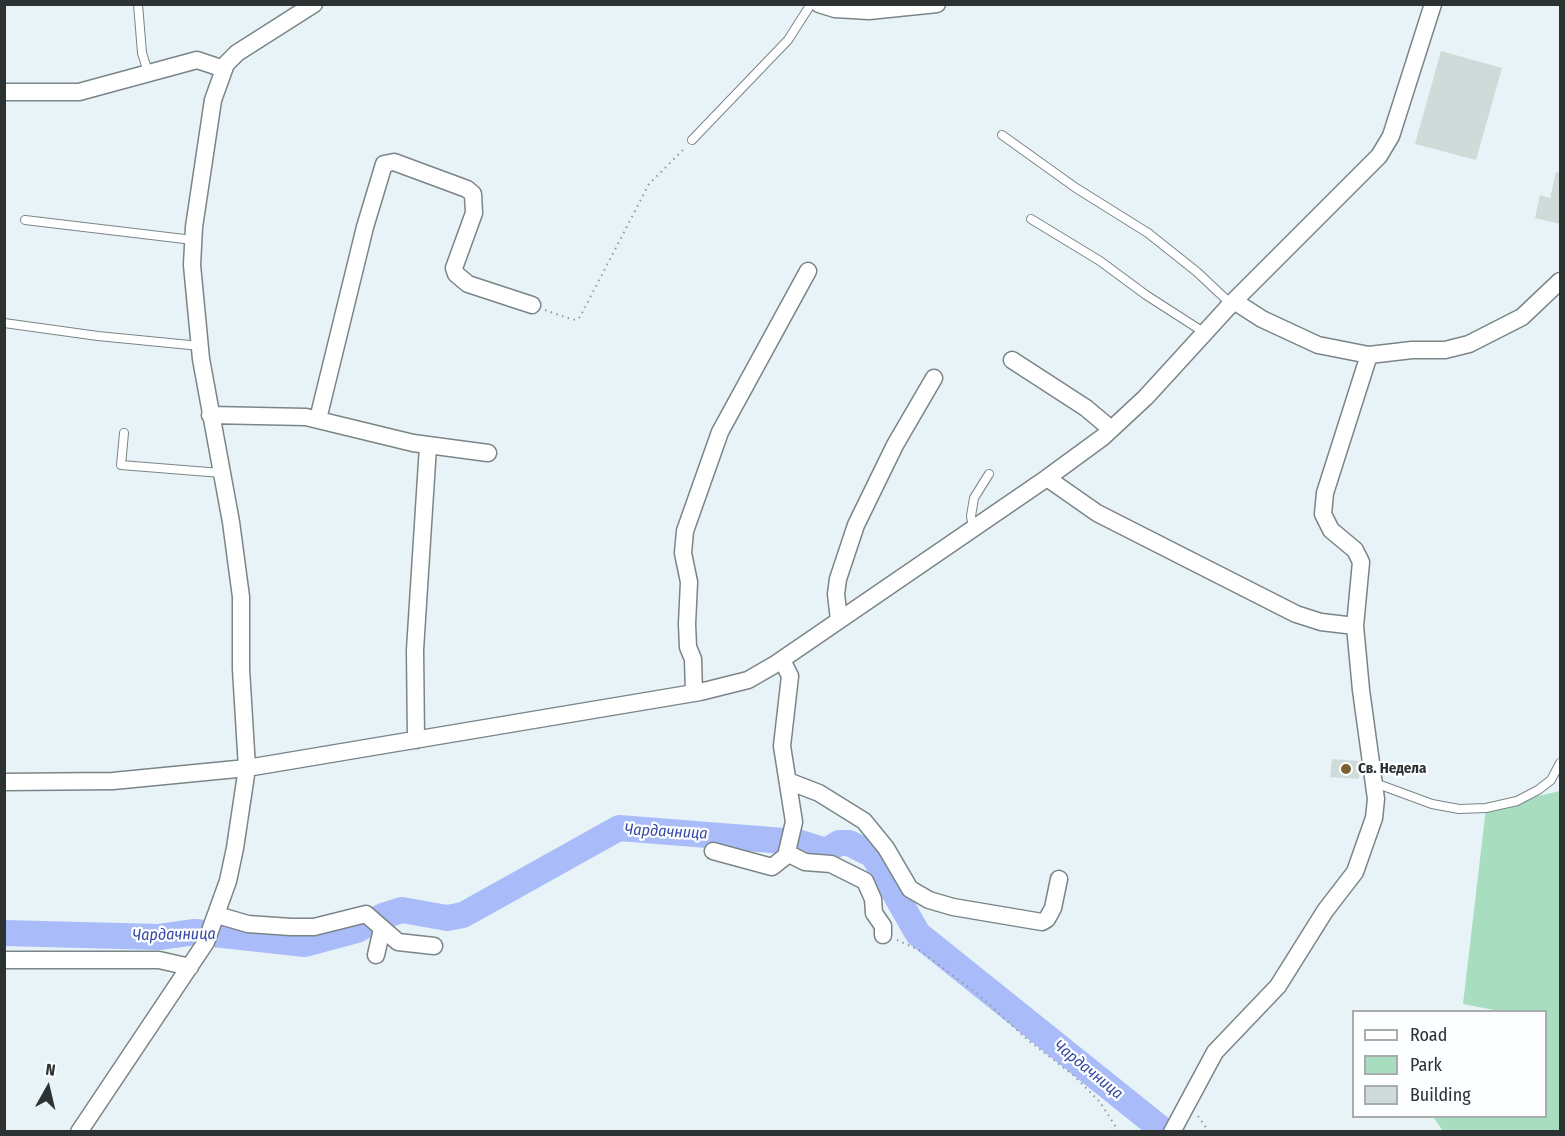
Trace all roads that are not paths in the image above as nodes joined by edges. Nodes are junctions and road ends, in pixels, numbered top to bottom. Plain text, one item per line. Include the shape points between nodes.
1 (138, 4) edge
2 (314, 4) edge
3 (811, 4) edge
4 (819, 4) edge
5 (937, 4) edge
6 (1433, 4) edge
7 (224, 69) junction
8 (148, 72) junction
9 (4, 92) edge
10 (1002, 135) dead end
11 (692, 141) road end
12 (1031, 219) dead end
13 (25, 220) dead end
14 (193, 240) junction
15 (808, 271) dead end
16 (1560, 281) edge
17 (1233, 303) junction
18 (532, 305) road end
19 (4, 323) edge
20 (1205, 333) junction
21 (200, 346) junction
22 (1369, 355) junction
23 (1012, 360) dead end
24 (934, 378) dead end
25 (210, 415) junction
26 (318, 419) junction
27 (1111, 429) junction
28 (124, 433) dead end
29 (428, 446) junction
30 (488, 453) dead end
31 (221, 473) junction
32 (989, 474) dead end
33 (1047, 478) junction
34 (973, 526) junction
35 (839, 620) junction
36 (1355, 626) junction
37 (782, 660) junction
38 (694, 693) junction
39 (416, 740) junction
40 (1560, 763) edge
41 (247, 768) junction
42 (4, 782) edge
43 (788, 782) junction
44 (1375, 783) junction
45 (789, 846) junction
46 (713, 851) dead end
47 (1059, 879) dead end
48 (376, 924) junction
49 (212, 928) junction
50 (883, 935) road end
51 (434, 946) dead end
52 (376, 955) dead end
53 (4, 960) edge
54 (190, 967) junction
55 (79, 1131) edge
56 (1172, 1131) edge

1 - 8 lane via 142,53
2 - 7 street via 237,53
3 - 11 lane via 789,40
4 - 5 street via 869,11
6 - 17 street via 1391,136 1379,156
7 - 8 street via 197,60
7 - 14 street via 213,100
8 - 9 street via 79,92
10 - 17 lane via 1148,233
12 - 20 lane
13 - 14 lane
14 - 21 street
15 - 38 street via 720,432 685,531 688,647 693,659
16 - 22 street via 1522,317 1469,344 1445,350
17 - 20 street
17 - 22 street via 1318,345
18 - 26 street via 468,284 456,274 454,268 474,213 473,194 468,189 394,162 384,164
19 - 21 lane
20 - 27 street
21 - 25 street
22 - 36 street via 1323,506 1331,530 1360,556
23 - 27 street
24 - 35 street via 895,445 856,525 838,579
25 - 26 street
25 - 31 street
26 - 29 street
27 - 33 street
28 - 31 lane via 121,465
29 - 30 street
29 - 39 street via 415,650
31 - 41 street via 241,597
32 - 34 lane via 975,498
33 - 34 street
33 - 36 street via 1097,513 1296,614
34 - 35 street
35 - 37 street
36 - 44 street
37 - 38 street via 748,680
37 - 43 street via 790,676 782,746
38 - 39 street
39 - 41 street
40 - 44 lane via 1551,780 1538,790 1517,801 1486,808 1432,804
41 - 42 street via 113,781
41 - 49 street via 235,848
43 - 45 street via 794,822
43 - 47 street via 819,793 864,821 886,848 910,889 929,900 1037,923 1049,915
44 - 56 street via 1374,818 1355,872 1278,986 1215,1052
45 - 46 street via 783,861 772,867
45 - 50 street via 805,862 831,864 865,882
48 - 49 street via 360,914 314,927 248,924
48 - 51 street via 398,942
48 - 52 street
49 - 54 street
53 - 54 street via 159,960
54 - 55 street

